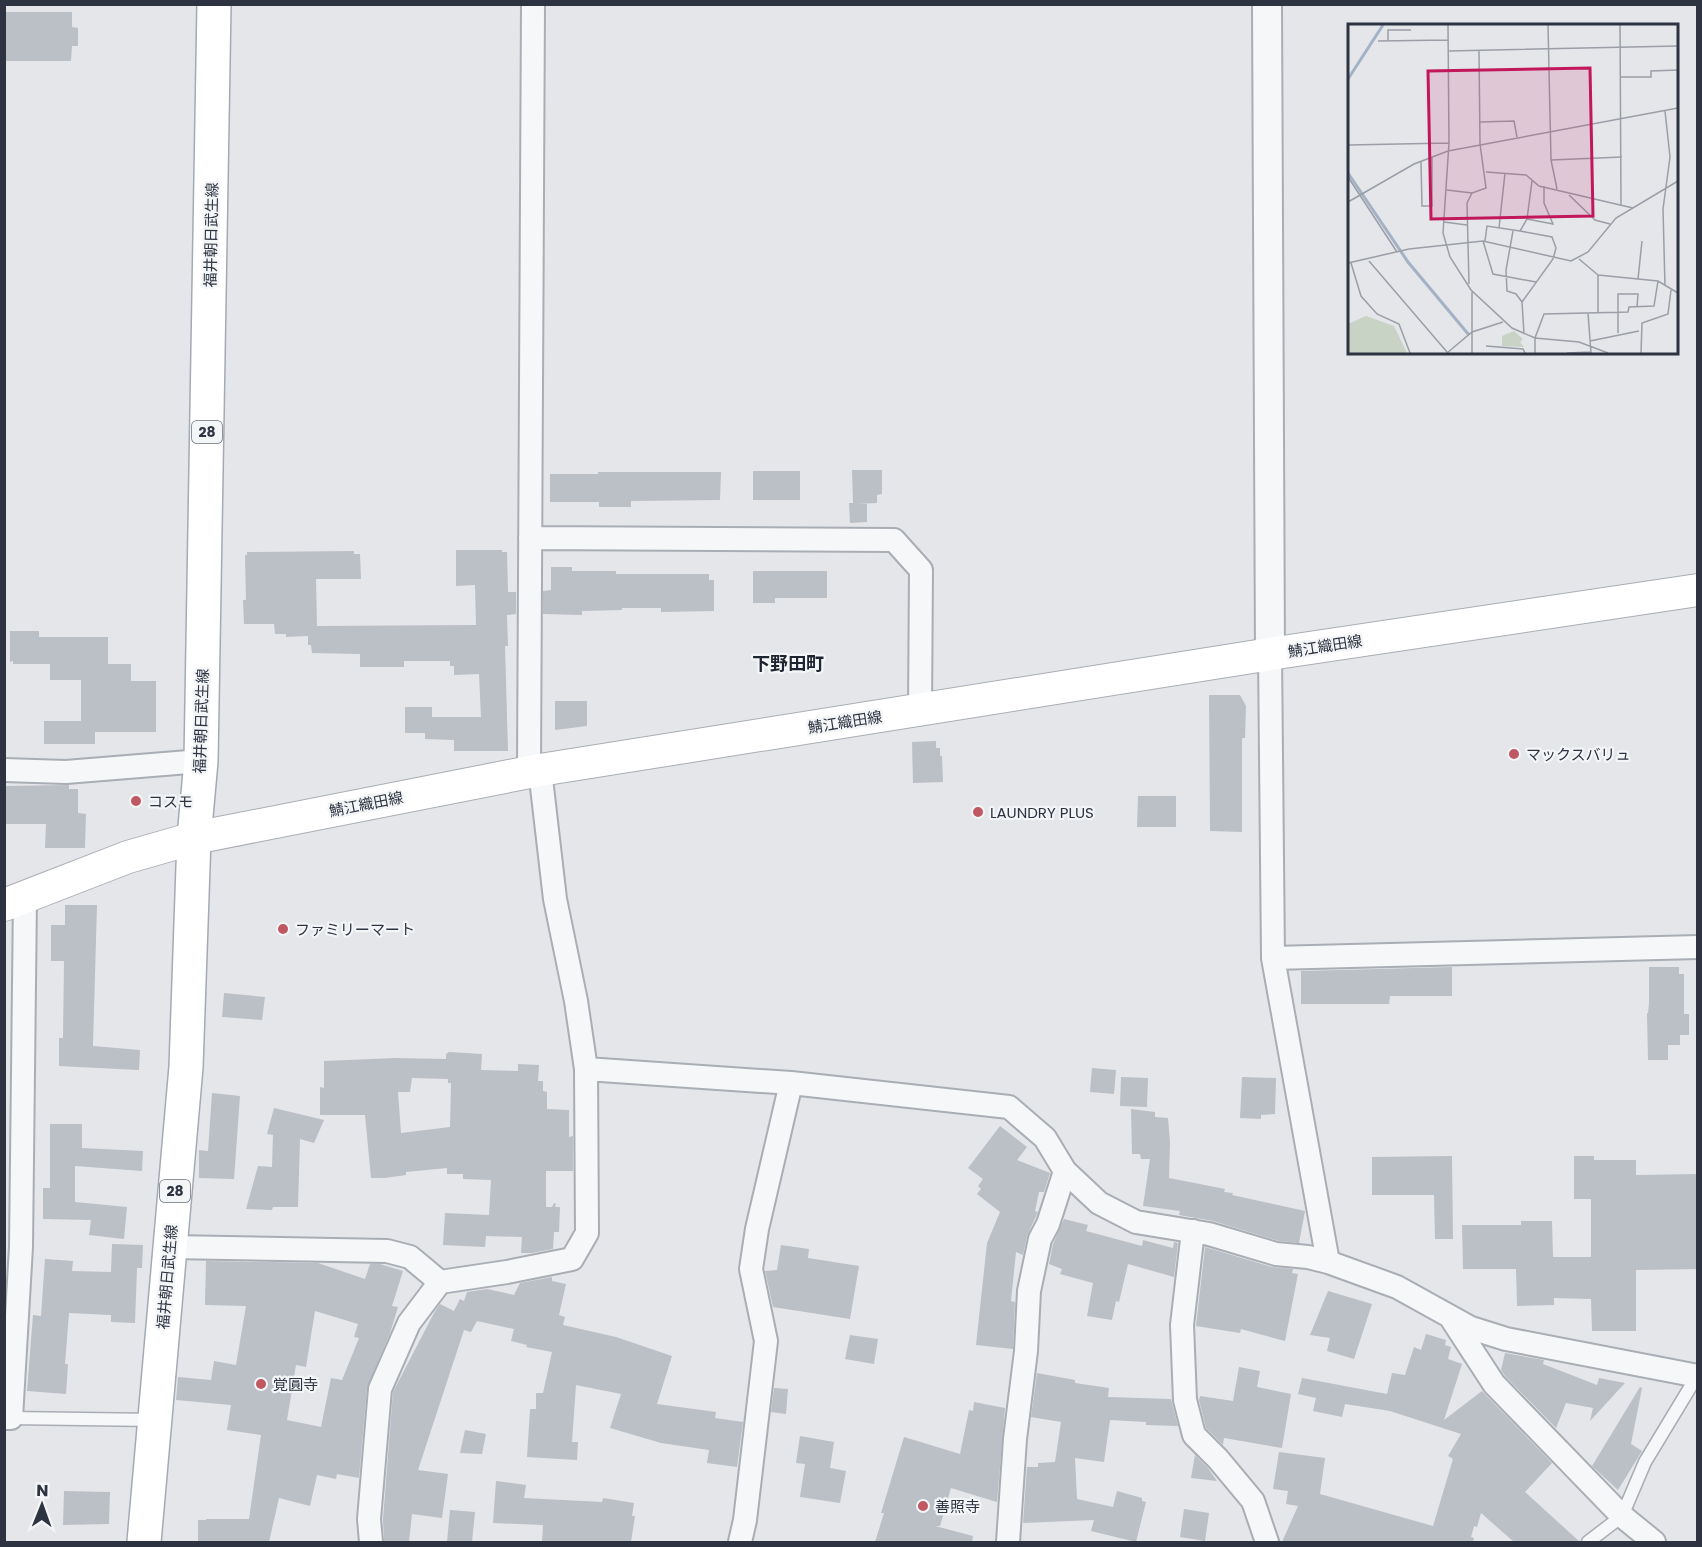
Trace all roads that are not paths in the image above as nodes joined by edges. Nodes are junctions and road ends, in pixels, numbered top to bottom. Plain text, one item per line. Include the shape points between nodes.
1 (214, 4) edge
2 (533, 4) edge
3 (1267, 4) edge
4 (530, 538) junction
5 (1698, 590) edge
6 (1269, 654) junction
7 (920, 710) junction
8 (201, 761) junction
9 (4, 770) edge
10 (540, 770) junction
11 (194, 838) junction
12 (15, 901) edge
13 (1698, 947) edge
14 (1273, 958) junction
15 (586, 1069) junction
16 (791, 1083) junction
17 (1065, 1171) junction
18 (1193, 1231) junction
19 (13, 1247) edge
20 (170, 1247) junction
21 (1328, 1262) junction
22 (440, 1282) junction
23 (1449, 1314) junction
24 (1697, 1376) edge
25 (8, 1418) edge
26 (154, 1420) junction
27 (1622, 1516) junction
28 (144, 1542) edge
29 (371, 1542) edge
30 (740, 1542) edge
31 (1008, 1542) edge
32 (1268, 1542) edge
33 (1588, 1542) edge
34 (1654, 1542) edge

1 - 8 main road, 福井朝日武生線 / 28
2 - 4 street
3 - 6 street
4 - 7 street via 894,540 921,570
4 - 10 street via 529,769
5 - 6 main road, 鯖江織田線
6 - 7 main road, 鯖江織田線
6 - 14 street
7 - 10 main road, 鯖江織田線
8 - 9 street via 66,772
8 - 11 main road, 福井朝日武生線 / 28
10 - 11 main road, 鯖江織田線
10 - 15 street via 555,899
11 - 12 main road, 鯖江織田線 via 128,857
11 - 20 main road, 福井朝日武生線 / 28 via 186,1067
12 - 19 street
13 - 14 street
14 - 21 street
15 - 16 street
15 - 22 street via 587,1233 572,1259
16 - 17 street via 1009,1107 1045,1138
16 - 30 street via 751,1269 766,1341
17 - 18 street via 1099,1203 1136,1222
17 - 31 street via 1040,1239 1029,1291
18 - 21 street via 1276,1254
18 - 32 street via 1182,1325 1185,1400 1194,1435 1253,1501
19 - 25 street
20 - 22 street via 387,1251 410,1257
20 - 26 main road, 福井朝日武生線 / 28
21 - 23 street via 1397,1287
22 - 29 street via 409,1323 380,1389 369,1520
23 - 24 street via 1472,1328 1506,1339
23 - 27 street via 1494,1384
24 - 27 lane via 1645,1462
25 - 26 lane
26 - 28 main road, 福井朝日武生線 / 28
27 - 33 lane
27 - 34 street

